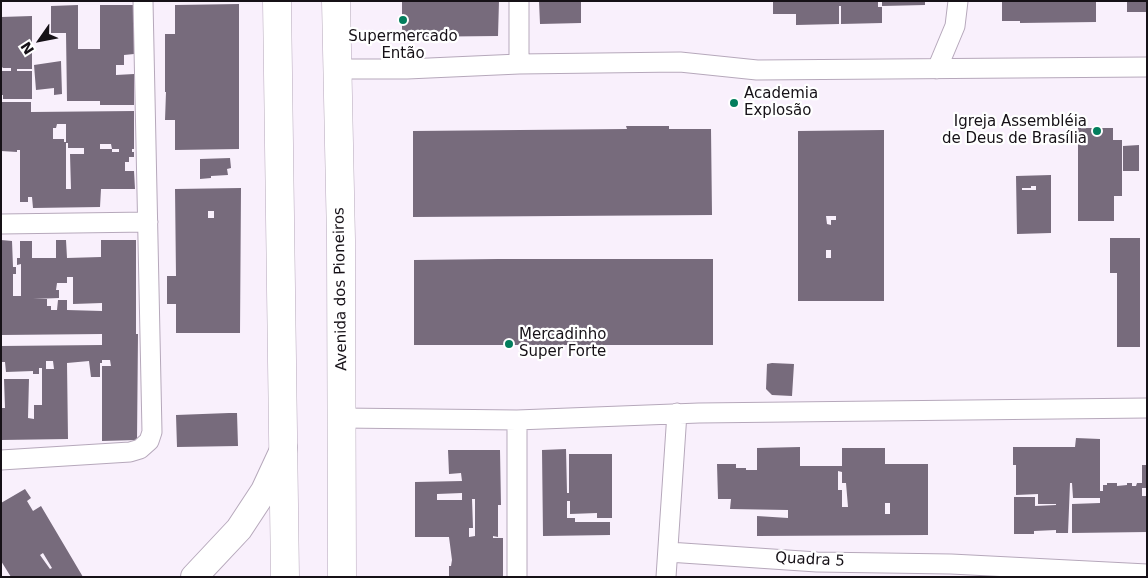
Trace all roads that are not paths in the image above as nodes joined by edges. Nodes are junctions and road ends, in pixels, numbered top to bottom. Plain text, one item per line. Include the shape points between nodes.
1 (143, 1) edge
2 (278, 1) edge
3 (336, 1) edge
4 (519, 1) edge
5 (958, 1) edge
6 (519, 64) junction
7 (1147, 68) edge
8 (336, 69) junction
9 (937, 69) junction
10 (148, 222) junction
11 (1, 224) edge
12 (1147, 408) edge
13 (677, 414) junction
14 (342, 418) junction
15 (517, 420) junction
16 (284, 448) junction
17 (1, 460) edge
18 (668, 552) junction
19 (817, 569) edge
20 (952, 571) edge
21 (1147, 574) edge
22 (1120, 575) edge
23 (194, 577) edge
24 (285, 577) edge
25 (342, 577) edge
26 (517, 577) edge
27 (666, 577) edge

1 - 10 street
2 - 16 main road
3 - 8 main road, Avenida dos Pioneiros
4 - 6 street
5 - 9 street via 955,26
6 - 8 street
6 - 9 street via 680,62 757,70
7 - 9 street
8 - 14 main road, Avenida dos Pioneiros
10 - 11 street
10 - 17 street via 152,432 149,441 130,452
12 - 13 street
13 - 15 street
13 - 18 street
14 - 15 street
14 - 25 main road, Avenida dos Pioneiros
15 - 26 street
16 - 23 street via 264,491 239,529
16 - 24 main road
18 - 19 street, Quadra 5
18 - 27 street
19 - 20 street, Quadra 5
20 - 22 street, Quadra 5
21 - 22 street, Quadra 5

